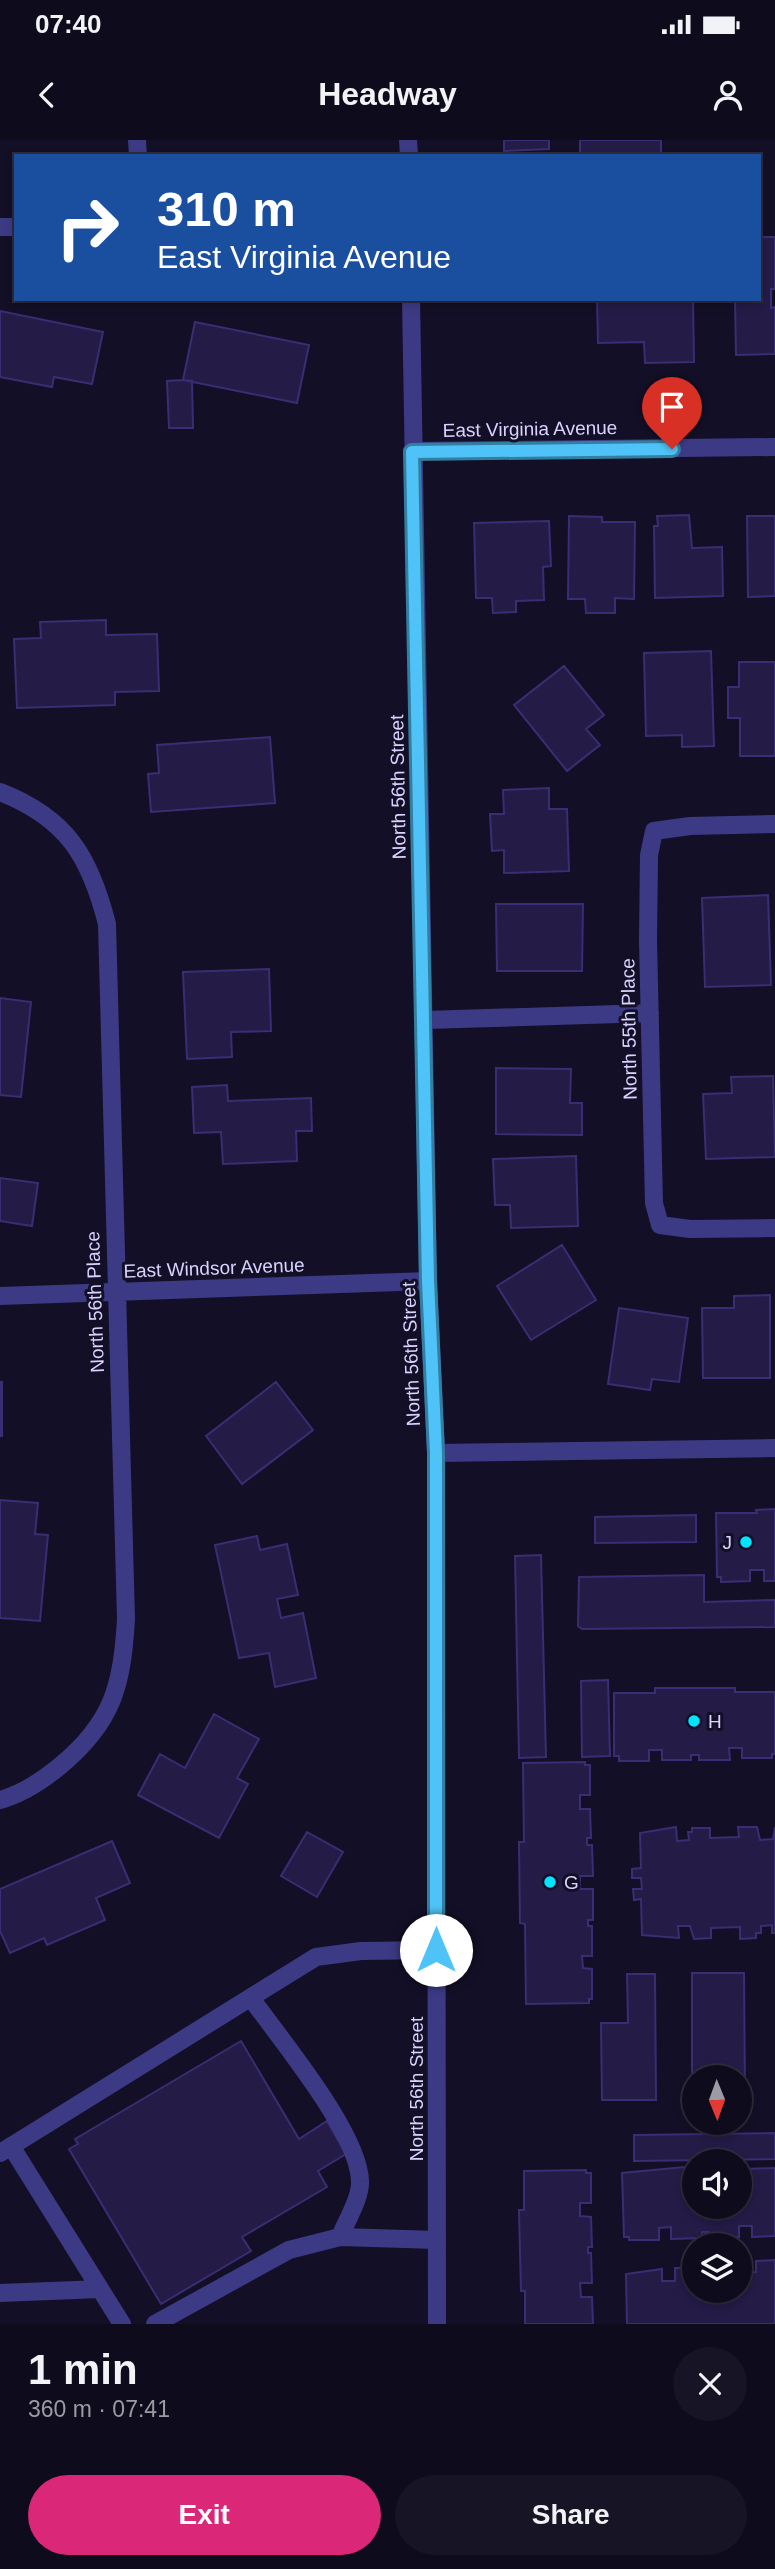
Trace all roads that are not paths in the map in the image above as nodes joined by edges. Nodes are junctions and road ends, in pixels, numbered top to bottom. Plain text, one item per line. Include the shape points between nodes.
1 (411, 301) edge
2 (775, 447) edge
3 (412, 452) junction
4 (0, 792) edge
5 (775, 824) edge
6 (650, 1013) junction
7 (426, 1020) junction
8 (775, 1228) edge
9 (428, 1281) junction
10 (116, 1293) junction
11 (0, 1296) edge
12 (775, 1448) edge
13 (436, 1453) junction
14 (0, 1800) edge
15 (436, 1950) junction
16 (250, 1998) junction
17 (5, 2149) edge
18 (340, 2237) junction
19 (437, 2240) junction
20 (100, 2289) junction
21 (0, 2293) edge
22 (122, 2324) edge
23 (155, 2324) edge
24 (437, 2324) edge

1 - 3 street, North 56th Street
2 - 3 street, East Virginia Avenue
3 - 7 street, North 56th Street
4 - 10 street, North 56th Place via 46,815 77,845 97,884 107,924
5 - 6 street, North 55th Place via 654,831 649,855
6 - 7 street
6 - 8 street, North 55th Place via 654,1203 660,1225
7 - 9 street, North 56th Street
9 - 10 street, East Windsor Avenue
9 - 13 street, North 56th Street
10 - 11 street, East Windsor Avenue
10 - 14 street, North 56th Place via 124,1653 98,1730 49,1775
12 - 13 street
13 - 15 street, North 56th Street
15 - 16 street via 316,1957
15 - 19 street, North 56th Street
16 - 17 street
16 - 18 street via 331,2111 353,2152 360,2183
17 - 20 street
18 - 19 street
18 - 23 street via 289,2250
19 - 24 street, North 56th Street
20 - 21 street
20 - 22 street

